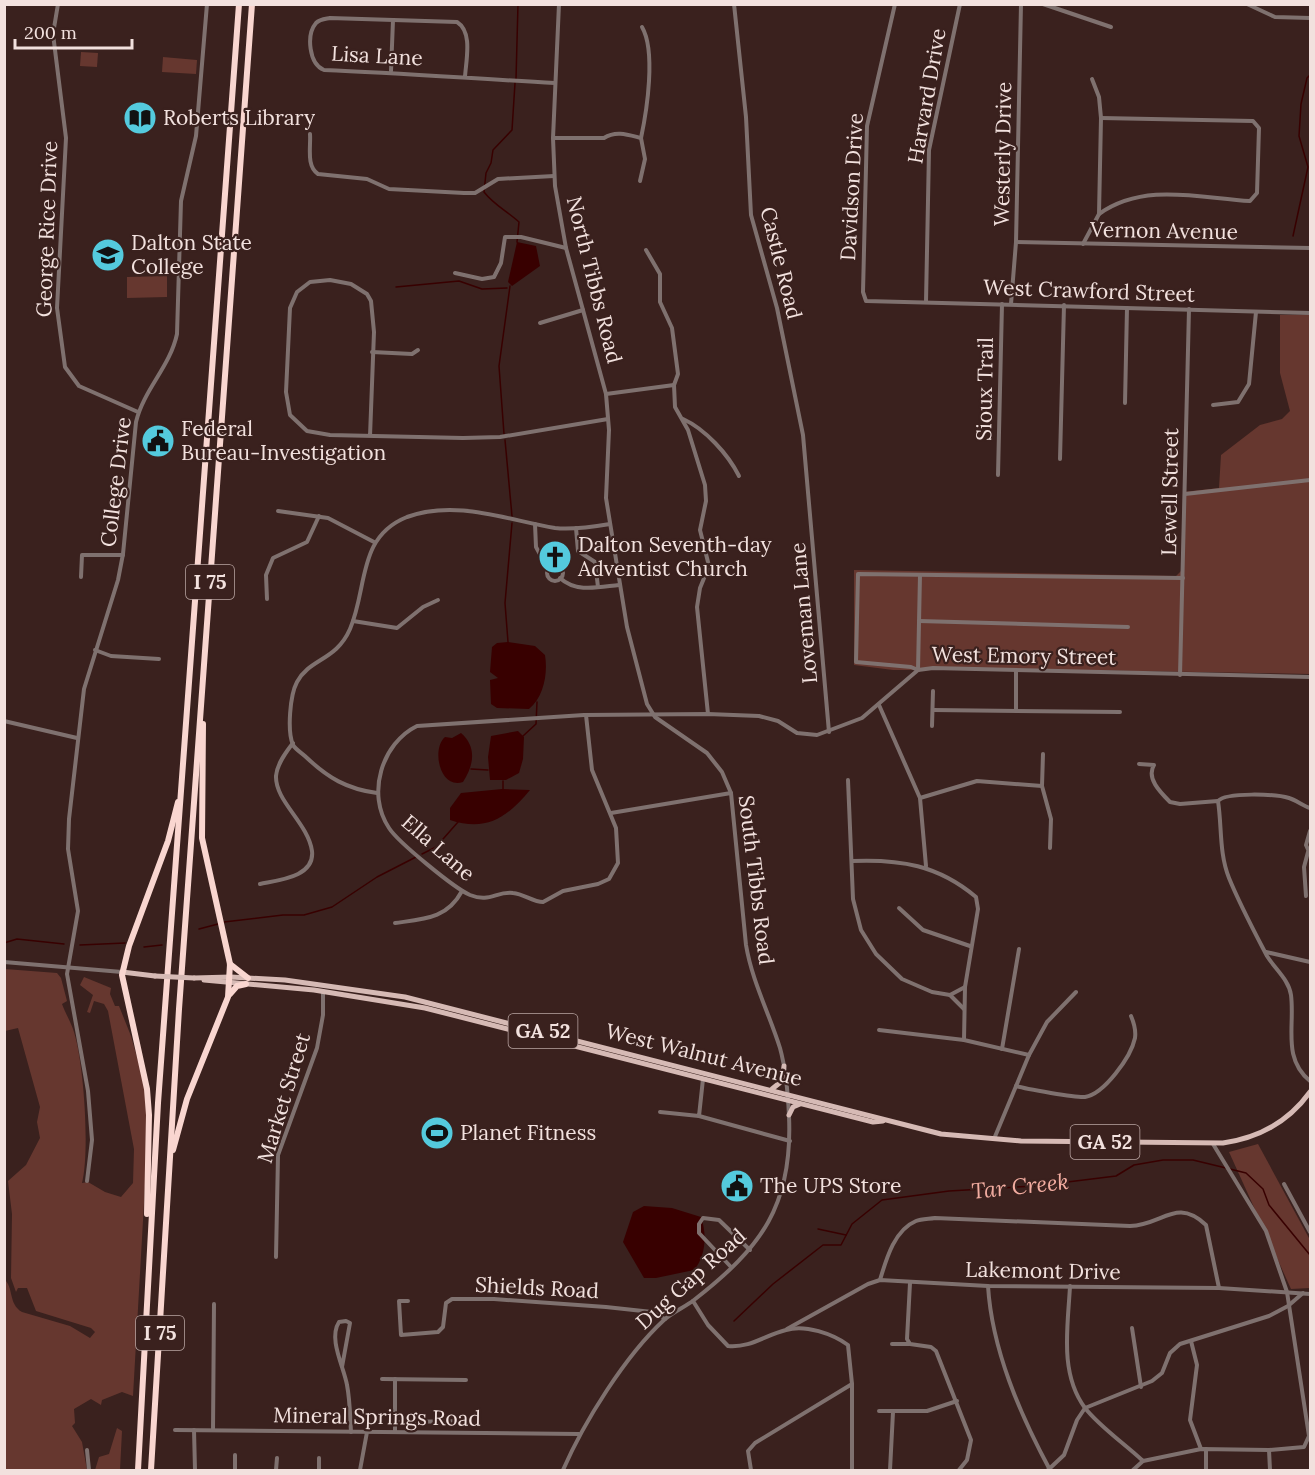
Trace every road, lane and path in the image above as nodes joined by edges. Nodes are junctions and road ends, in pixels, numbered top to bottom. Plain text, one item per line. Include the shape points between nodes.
1 (58, 4) edge
2 (207, 4) edge
3 (239, 4) edge
4 (252, 4) edge
5 (559, 4) edge
6 (734, 4) edge
7 (895, 4) edge
8 (960, 4) edge
9 (1022, 4) edge
10 (1043, 4) edge
11 (1247, 4) edge
12 (1311, 18) edge
13 (393, 20) junction
14 (642, 27) dead end
15 (1111, 27) dead end
16 (391, 71) junction
17 (465, 76) junction
18 (1092, 80) dead end
19 (555, 83) junction
20 (1101, 118) junction
21 (310, 134) dead end
22 (553, 138) junction
23 (641, 138) junction
24 (554, 176) junction
25 (640, 181) dead end
26 (1099, 214) junction
27 (1016, 242) junction
28 (1083, 244) junction
29 (566, 248) junction
30 (1311, 248) edge
31 (646, 250) dead end
32 (454, 273) dead end
33 (866, 301) joint
34 (926, 302) junction
35 (1002, 304) junction
36 (1011, 304) junction
37 (1064, 305) junction
38 (1127, 308) junction
39 (1189, 309) junction
40 (584, 310) junction
41 (1256, 312) junction
42 (1311, 313) edge
43 (540, 323) dead end
44 (418, 350) dead end
45 (372, 352) junction
46 (674, 385) junction
47 (606, 394) junction
48 (1125, 403) dead end
49 (1213, 405) dead end
50 (138, 411) junction
51 (682, 418) junction
52 (608, 419) junction
53 (370, 436) junction
54 (1060, 459) dead end
55 (998, 475) dead end
56 (739, 476) dead end
57 (1311, 480) edge
58 (808, 491) joint
59 (1185, 494) junction
60 (278, 511) dead end
61 (319, 516) junction
62 (535, 524) junction
63 (610, 524) junction
64 (576, 528) junction
65 (374, 542) junction
66 (123, 555) junction
67 (548, 569) junction
68 (920, 575) junction
69 (81, 577) dead end
70 (560, 578) junction
71 (1183, 578) junction
72 (619, 585) junction
73 (598, 587) junction
74 (267, 599) dead end
75 (438, 600) dead end
76 (353, 621) junction
77 (919, 621) junction
78 (1128, 627) dead end
79 (95, 650) junction
80 (159, 659) dead end
81 (918, 670) junction
82 (1016, 671) junction
83 (1180, 675) junction
84 (1311, 677) edge
85 (933, 691) dead end
86 (201, 699) junction
87 (879, 705) junction
88 (933, 710) junction
89 (1016, 711) junction
90 (1120, 712) dead end
91 (708, 714) junction
92 (586, 715) junction
93 (655, 717) junction
94 (4, 721) edge
95 (932, 726) dead end
96 (829, 732) junction
97 (77, 738) junction
98 (293, 742) junction
99 (1043, 754) dead end
100 (1139, 764) dead end
101 (848, 780) dead end
102 (1042, 786) junction
103 (181, 793) junction
104 (378, 793) junction
105 (731, 793) junction
106 (920, 798) junction
107 (1218, 801) junction
108 (1311, 808) edge
109 (611, 813) junction
110 (1311, 831) edge
111 (1050, 848) dead end
112 (1309, 853) edge
113 (852, 861) junction
114 (926, 866) junction
115 (260, 884) dead end
116 (462, 891) junction
117 (1306, 896) dead end
118 (899, 908) dead end
119 (395, 923) dead end
120 (970, 946) junction
121 (1019, 949) dead end
122 (1265, 952) junction
123 (4, 962) edge
124 (1311, 962) edge
125 (230, 964) junction
126 (67, 967) junction
127 (122, 972) junction
128 (230, 980) junction
129 (247, 981) junction
130 (324, 984) junction
131 (965, 987) junction
132 (323, 991) junction
133 (1076, 992) dead end
134 (950, 995) junction
135 (228, 997) junction
136 (437, 1004) junction
137 (965, 1010) junction
138 (437, 1011) junction
139 (1131, 1016) dead end
140 (879, 1030) dead end
141 (964, 1040) junction
142 (1002, 1048) junction
143 (1029, 1055) junction
144 (784, 1066) junction
145 (703, 1079) junction
146 (1311, 1081) edge
147 (1016, 1086) junction
148 (772, 1089) junction
149 (1311, 1092) edge
150 (787, 1093) junction
151 (788, 1100) junction
152 (801, 1104) junction
153 (660, 1112) dead end
154 (789, 1114) junction
155 (699, 1116) junction
156 (885, 1121) junction
157 (994, 1140) junction
158 (790, 1141) junction
159 (1214, 1144) junction
160 (169, 1160) junction
161 (87, 1181) dead end
162 (1284, 1184) dead end
163 (1311, 1232) edge
164 (149, 1248) junction
165 (750, 1250) junction
166 (276, 1257) dead end
167 (731, 1267) junction
168 (880, 1280) junction
169 (910, 1283) junction
170 (988, 1286) junction
171 (1070, 1286) junction
172 (1219, 1288) junction
173 (1287, 1292) junction
174 (1304, 1293) junction
175 (1311, 1294) edge
176 (408, 1300) dead end
177 (693, 1301) junction
178 (214, 1304) dead end
179 (1288, 1306) junction
180 (665, 1319) junction
181 (1132, 1328) dead end
182 (787, 1329) junction
183 (1191, 1341) junction
184 (892, 1344) dead end
185 (910, 1344) junction
186 (342, 1367) junction
187 (382, 1379) dead end
188 (395, 1379) junction
189 (466, 1380) dead end
190 (852, 1384) junction
191 (1141, 1388) junction
192 (957, 1401) junction
193 (1085, 1408) junction
194 (879, 1412) dead end
195 (893, 1412) junction
196 (449, 1421) junction
197 (468, 1421) dead end
198 (395, 1422) junction
199 (175, 1430) dead end
200 (195, 1430) junction
201 (213, 1430) junction
202 (351, 1432) junction
203 (367, 1432) junction
204 (395, 1432) junction
205 (448, 1433) junction
206 (579, 1434) junction
207 (1203, 1449) junction
208 (87, 1450) dead end
209 (1269, 1450) junction
210 (235, 1455) dead end
211 (277, 1458) dead end
212 (319, 1458) dead end
213 (1143, 1461) junction
214 (89, 1470) edge
215 (138, 1470) edge
216 (152, 1470) edge
217 (195, 1470) edge
218 (235, 1470) edge
219 (276, 1470) edge
220 (319, 1470) edge
221 (360, 1470) edge
222 (563, 1470) edge
223 (751, 1470) edge
224 (852, 1470) edge
225 (890, 1470) edge
226 (959, 1470) edge
227 (1049, 1470) edge
228 (1133, 1470) edge
229 (1206, 1470) edge
230 (1270, 1470) edge

1 - 50 street, George Rice Drive via 53,34 66,138 57,308 63,358 79,386
2 - 50 street, College Drive via 196,136 181,201 177,334 167,364
3 - 103 highway, I 75
4 - 86 highway, I 75
5 - 19 street, North Tibbs Road
6 - 58 street, Castle Road via 751,215 794,380
7 - 33 street, Davidson Drive via 867,126 863,292
8 - 34 street, Harvard Drive via 929,150
9 - 27 street, Westerly Drive
10 - 15 street
11 - 12 street via 1275,18
13 - 16 street
13 - 16 street, Lisa Lane via 321,20 313,30 311,50 315,65 324,70
13 - 17 street, Lisa Lane via 451,21 463,26
14 - 23 street via 649,38 649,50
16 - 17 street, Lisa Lane
17 - 19 street, Lisa Lane
18 - 20 street
19 - 22 street, North Tibbs Road
20 - 26 street
20 - 26 street via 1253,121 1259,128 1257,193 1251,201 1176,193 1139,196 1115,202
21 - 24 street via 312,170 367,179 389,189 474,193 498,179
22 - 23 street via 604,138 610,134
22 - 24 street, North Tibbs Road
23 - 25 street via 645,159
24 - 29 street, North Tibbs Road
26 - 28 street
27 - 28 street, Vernon Avenue
27 - 36 street, Westerly Drive
28 - 30 street, Vernon Avenue
29 - 32 street via 522,237 505,237 501,263 494,277 482,279
29 - 40 street, North Tibbs Road
31 - 46 street via 660,274 660,302 672,328 678,374
33 - 34 street, West Crawford Street
34 - 35 street, West Crawford Street
35 - 36 street, West Crawford Street
35 - 55 street, Sioux Trail
36 - 37 street, West Crawford Street
37 - 38 street, West Crawford Street
37 - 54 street
38 - 39 street, West Crawford Street
38 - 48 street
39 - 41 street, West Crawford Street
39 - 59 street, Lewell Street
40 - 43 street
40 - 47 street, North Tibbs Road
41 - 42 street, West Crawford Street
41 - 49 street via 1249,384 1238,402
44 - 45 street via 412,354
45 - 53 street
45 - 53 street via 374,313 367,294 351,284 330,280 310,282 297,292 290,308 288,330 286,392 290,415 315,434
46 - 47 street
46 - 51 street via 675,407
47 - 52 street, North Tibbs Road
50 - 66 street, College Drive
51 - 56 street via 726,455
51 - 91 street via 705,485 700,530 709,566 697,607
52 - 53 street via 501,437
52 - 63 street, South Tibbs Road via 606,483
57 - 59 street
58 - 96 street, Loveman Lane
59 - 71 street, Lewell Street
60 - 61 street
61 - 65 street
61 - 74 street via 307,542 273,558 266,575
62 - 64 street
62 - 65 street via 466,510 438,511 408,517
62 - 67 street via 536,547
63 - 64 street
63 - 72 street, South Tibbs Road
64 - 73 street via 578,551 595,562
65 - 76 street
66 - 69 street via 82,555
66 - 79 street, College Drive
67 - 70 street via 549,578
67 - 70 street via 560,567
68 - 71 street
68 - 77 street
68 - 81 street via 858,574 856,662
70 - 73 street via 568,586
71 - 83 street, Lewell Street
72 - 73 street
72 - 93 street, South Tibbs Road via 639,681
75 - 76 street via 397,628
76 - 98 street via 340,647 312,666 296,683 290,711
77 - 78 street
77 - 81 street
79 - 80 street via 111,656
79 - 97 street, College Drive
81 - 82 street, West Emory Street
81 - 87 street, West Emory Street
82 - 83 street, West Emory Street
82 - 89 street
83 - 84 street, West Emory Street
85 - 88 street, West Emory Street
86 - 125 highway via 202,838
86 - 160 highway, I 75
87 - 96 street, West Emory Street via 862,718
87 - 106 street
88 - 89 street
88 - 95 street, West Emory Street
89 - 90 street
91 - 93 street, West Emory Street
91 - 96 street, West Emory Street via 759,716 805,735
92 - 93 street, Ella Lane
92 - 104 street, Ella Lane via 417,726 392,746 383,765
92 - 109 street, Ella Lane via 592,770
93 - 105 street, South Tibbs Road via 707,753 722,771
94 - 97 street
97 - 126 street, College Drive via 68,842 78,911
98 - 104 street via 322,773 340,784
98 - 115 street via 283,755 276,776 278,789 307,833 312,862 308,869
99 - 102 street
100 - 107 street via 1154,765 1152,777 1170,802
101 - 113 street
102 - 106 street via 977,781
102 - 111 street via 1051,819
103 - 127 highway
103 - 164 highway, I 75
104 - 116 street, Ella Lane via 389,828
105 - 109 street
105 - 144 street, South Tibbs Road via 749,964
106 - 114 street
107 - 108 street via 1225,796 1269,795 1290,798
107 - 122 street via 1225,868
109 - 116 street, Ella Lane via 618,863 609,879 563,891 543,902 514,893 486,899
110 - 112 street via 1306,845
112 - 117 street via 1304,867
113 - 114 street
113 - 134 street via 853,899 861,930 876,954 902,979
114 - 120 street via 976,897 978,909
116 - 119 street via 456,903 442,914
118 - 120 street via 923,930
120 - 131 street
121 - 142 street
122 - 124 street
122 - 146 street via 1288,984 1293,1058
123 - 126 street
125 - 128 highway
125 - 129 highway
126 - 127 street
126 - 161 street, College Drive via 88,1091 92,1140
127 - 128 main road, West Walnut Avenue / GA 52, bridge
127 - 164 highway via 123,992 147,1089
128 - 129 main road, West Walnut Avenue / GA 52
128 - 135 highway
129 - 130 main road, West Walnut Avenue / GA 52
129 - 132 main road, West Walnut Avenue / GA 52
129 - 135 highway
130 - 132 street, Market Street
130 - 136 main road, West Walnut Avenue / GA 52
131 - 134 street
131 - 137 street
132 - 138 main road, West Walnut Avenue / GA 52
132 - 166 street, Market Street via 317,1048 278,1155
133 - 143 street via 1047,1022
134 - 137 street
135 - 160 highway via 187,1099
136 - 138 street
136 - 148 main road, West Walnut Avenue / GA 52
137 - 141 street
138 - 145 main road, West Walnut Avenue / GA 52
139 - 147 street via 1133,1044 1110,1080 1092,1095 1078,1097
140 - 141 street
141 - 142 street
142 - 143 street
143 - 147 street
144 - 148 main road via 781,1082
144 - 150 street, South Tibbs Road
145 - 151 main road, West Walnut Avenue / GA 52
145 - 155 street
147 - 157 street
148 - 150 main road, West Walnut Avenue / GA 52
149 - 159 main road, West Walnut Avenue / GA 52 via 1287,1117 1268,1129
150 - 151 street, Dug Gap Road
150 - 156 main road, West Walnut Avenue / GA 52
151 - 152 main road, West Walnut Avenue / GA 52
151 - 154 street, Dug Gap Road
152 - 154 main road
152 - 156 main road, West Walnut Avenue / GA 52 via 873,1122
153 - 155 street
154 - 158 street, Dug Gap Road
155 - 158 street
156 - 157 main road, West Walnut Avenue / GA 52 via 941,1134
157 - 159 main road, West Walnut Avenue / GA 52
158 - 165 street, Dug Gap Road via 786,1180 776,1209
159 - 173 street via 1266,1232
160 - 216 highway, I 75
162 - 163 street
164 - 215 highway, I 75
165 - 167 street, Dug Gap Road
165 - 167 street via 719,1220 703,1218 699,1233
167 - 177 street, Dug Gap Road
168 - 169 street, Lakemont Drive
168 - 172 street via 897,1237 915,1221 934,1218 1140,1226 1176,1211 1190,1214 1206,1225
168 - 182 street
169 - 170 street, Lakemont Drive
169 - 185 street
170 - 171 street, Lakemont Drive
170 - 227 street via 991,1320 1011,1384
171 - 172 street, Lakemont Drive
171 - 193 street via 1068,1367
172 - 173 street, Lakemont Drive
173 - 174 street, Lakemont Drive
173 - 179 street
174 - 175 street, Lakemont Drive
174 - 179 street
176 - 180 street, Shields Road via 399,1301 401,1335 438,1332 443,1327 446,1303 452,1299 606,1307 652,1312
177 - 180 street, Dug Gap Road
177 - 182 street via 728,1346 760,1342
178 - 201 street
179 - 183 street
179 - 209 street via 1309,1436 1304,1447
180 - 206 street, Dug Gap Road via 640,1346
181 - 191 street
182 - 190 street via 814,1330 848,1345
183 - 191 street via 1174,1348 1162,1373
183 - 207 street via 1197,1365 1190,1420
184 - 185 street
185 - 192 street via 936,1351
186 - 186 street via 336,1328 339,1322 346,1321 350,1331
186 - 202 street
187 - 188 street
188 - 189 street
188 - 198 street
190 - 223 street via 755,1443 748,1451
190 - 224 street
191 - 193 street
192 - 195 street via 927,1411
192 - 226 street via 971,1440 967,1460
193 - 213 street
193 - 227 street via 1064,1455
194 - 195 street
195 - 225 street
196 - 197 street
196 - 198 street
196 - 205 street
198 - 204 street
199 - 200 street, Mineral Springs Road
200 - 201 street, Mineral Springs Road
200 - 217 street
201 - 202 street, Mineral Springs Road
202 - 203 street, Mineral Springs Road
203 - 204 street, Mineral Springs Road
203 - 221 street
204 - 205 street, Mineral Springs Road
205 - 206 street, Mineral Springs Road
206 - 222 street, Dug Gap Road
207 - 209 street
207 - 213 street
207 - 229 street
208 - 214 street
209 - 230 street
210 - 218 street
211 - 219 street
212 - 220 street
213 - 228 street

